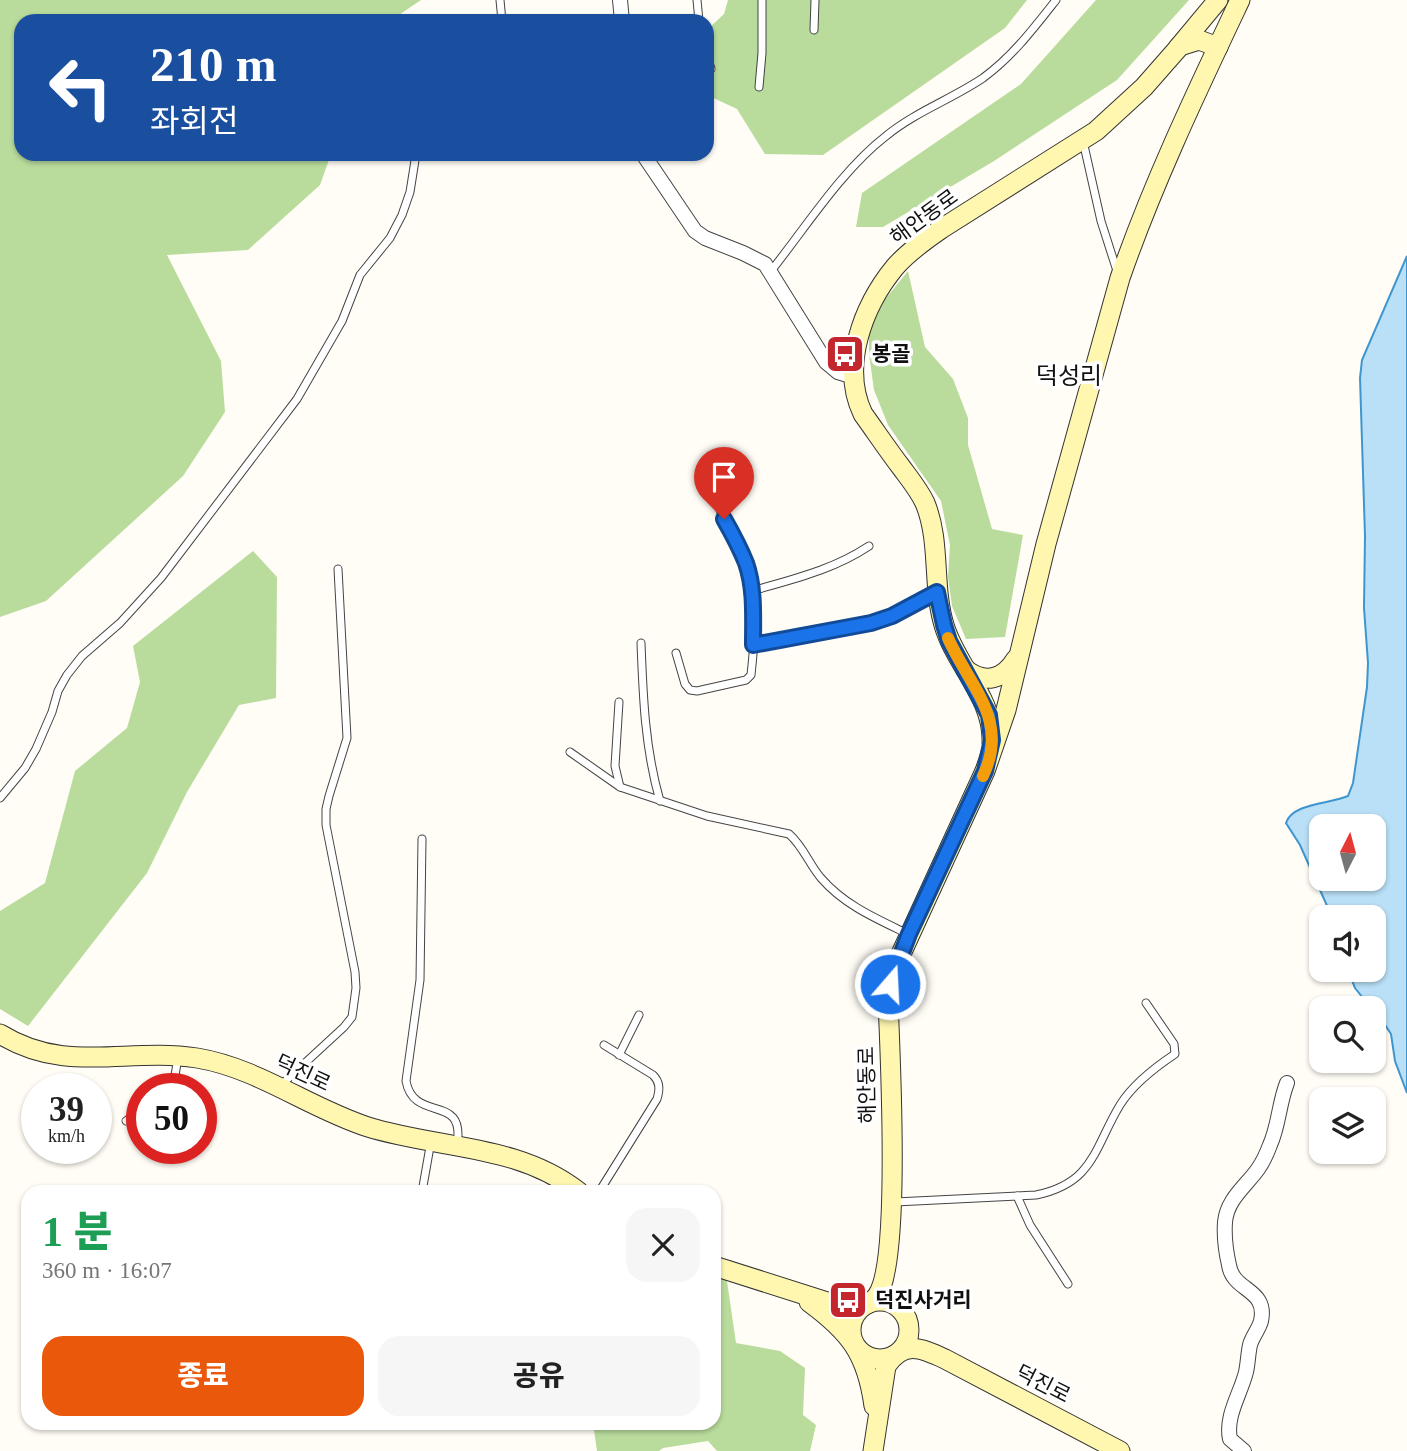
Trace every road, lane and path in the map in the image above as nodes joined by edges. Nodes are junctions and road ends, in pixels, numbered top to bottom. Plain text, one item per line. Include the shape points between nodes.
1 (762, 0) edge
2 (815, 0) edge
3 (1056, 0) edge
4 (1218, 0) edge
5 (1240, 0) edge
6 (814, 30) dead end
7 (1218, 47) junction
8 (1174, 52) junction
9 (1204, 78) junction
10 (759, 87) dead end
11 (1083, 140) junction
12 (415, 161) edge
13 (648, 161) edge
14 (771, 271) junction
15 (1119, 278) junction
16 (854, 377) junction
17 (714, 498) dead end
18 (869, 546) dead end
19 (338, 569) dead end
20 (752, 591) junction
21 (937, 592) junction
22 (642, 643) dead end
23 (753, 645) junction
24 (676, 653) dead end
25 (1018, 655) junction
26 (964, 668) junction
27 (619, 702) dead end
28 (570, 752) dead end
29 (985, 771) junction
30 (620, 787) junction
31 (0, 798) edge
32 (660, 801) junction
33 (422, 839) dead end
34 (909, 934) junction
35 (1146, 1003) dead end
36 (639, 1015) dead end
37 (0, 1034) edge
38 (604, 1045) dead end
39 (619, 1055) junction
40 (178, 1056) junction
41 (175, 1073) edge
42 (1287, 1083) dead end
43 (279, 1086) junction
44 (431, 1141) junction
45 (456, 1145) junction
46 (423, 1185) edge
47 (569, 1185) edge
48 (603, 1185) edge
49 (1017, 1196) junction
50 (891, 1202) junction
51 (888, 1249) junction
52 (721, 1268) edge
53 (1068, 1284) dead end
54 (793, 1291) junction
55 (870, 1302) junction
56 (906, 1317) junction
57 (856, 1346) junction
58 (894, 1355) junction
59 (945, 1359) junction
60 (876, 1431) junction
61 (873, 1451) edge
62 (1119, 1451) edge
63 (1244, 1451) edge

1 - 10 lane
2 - 6 lane
3 - 14 lane via 1020,45 985,76 899,127 873,148
4 - 8 street, 해안동로
5 - 7 street, 해안동로
7 - 8 street via 1199,40
7 - 9 street, 해안동로
8 - 9 street via 1181,49 1199,56
8 - 11 street, 해안동로 via 1139,93
9 - 15 street, 해안동로
11 - 15 lane
11 - 16 street, 해안동로 via 942,229 897,266 864,319
12 - 31 lane via 402,215 360,275 342,321 297,399 161,578 67,675 36,749
13 - 14 street via 695,231 757,258
14 - 16 street via 826,362
15 - 25 street, 해안동로
16 - 21 street, 해안동로 via 863,414 924,501 933,530
17 - 20 lane via 745,561
18 - 20 lane via 817,573
19 - 43 lane via 347,738 329,796 326,825 355,972 354,1004 344,1027
20 - 23 lane
21 - 23 lane via 871,623
21 - 26 street, 해안동로 via 944,625
22 - 32 lane via 643,697
23 - 24 lane via 751,675 746,680 697,691 685,684
25 - 26 street via 1010,668 995,678 975,676
25 - 29 street, 해안동로 via 1006,710
26 - 29 street, 해안동로 via 989,715 992,740
27 - 30 lane via 615,766
28 - 30 lane
29 - 34 street, 해안동로
30 - 32 lane
32 - 34 lane via 743,826 789,834 834,892
33 - 45 lane via 420,980 407,1090 413,1098 453,1116 459,1130
34 - 50 street, 해안동로 via 888,1001
35 - 49 lane via 1174,1044 1175,1054 1147,1073 1121,1103 1100,1147 1079,1176 1048,1193
36 - 39 lane
37 - 40 street, 덕진로 via 56,1056
38 - 39 lane
39 - 48 lane via 653,1075 660,1090
40 - 41 lane
40 - 43 street, 덕진로 via 214,1062
42 - 63 street via 1272,1140 1258,1169 1234,1199 1225,1222 1229,1269 1234,1279 1258,1297 1262,1310 1230,1421 1230,1439
43 - 44 street, 덕진로 via 367,1126
44 - 45 street, 덕진로
44 - 46 lane
45 - 47 street, 덕진로 via 520,1160
49 - 50 lane
49 - 53 lane
50 - 51 street, 해안동로
51 - 55 street, 해안동로 via 882,1284
51 - 56 street, 해안동로 via 891,1280
52 - 54 street
54 - 55 street via 843,1307 857,1308
54 - 57 street via 835,1321
55 - 56 street via 889,1302
55 - 57 street via 852,1321
56 - 58 street via 907,1340
56 - 59 street via 916,1335
57 - 58 street via 877,1358
57 - 60 street via 872,1392
58 - 59 street via 919,1348
58 - 60 street via 883,1377
59 - 62 street, 덕진로
60 - 61 street

